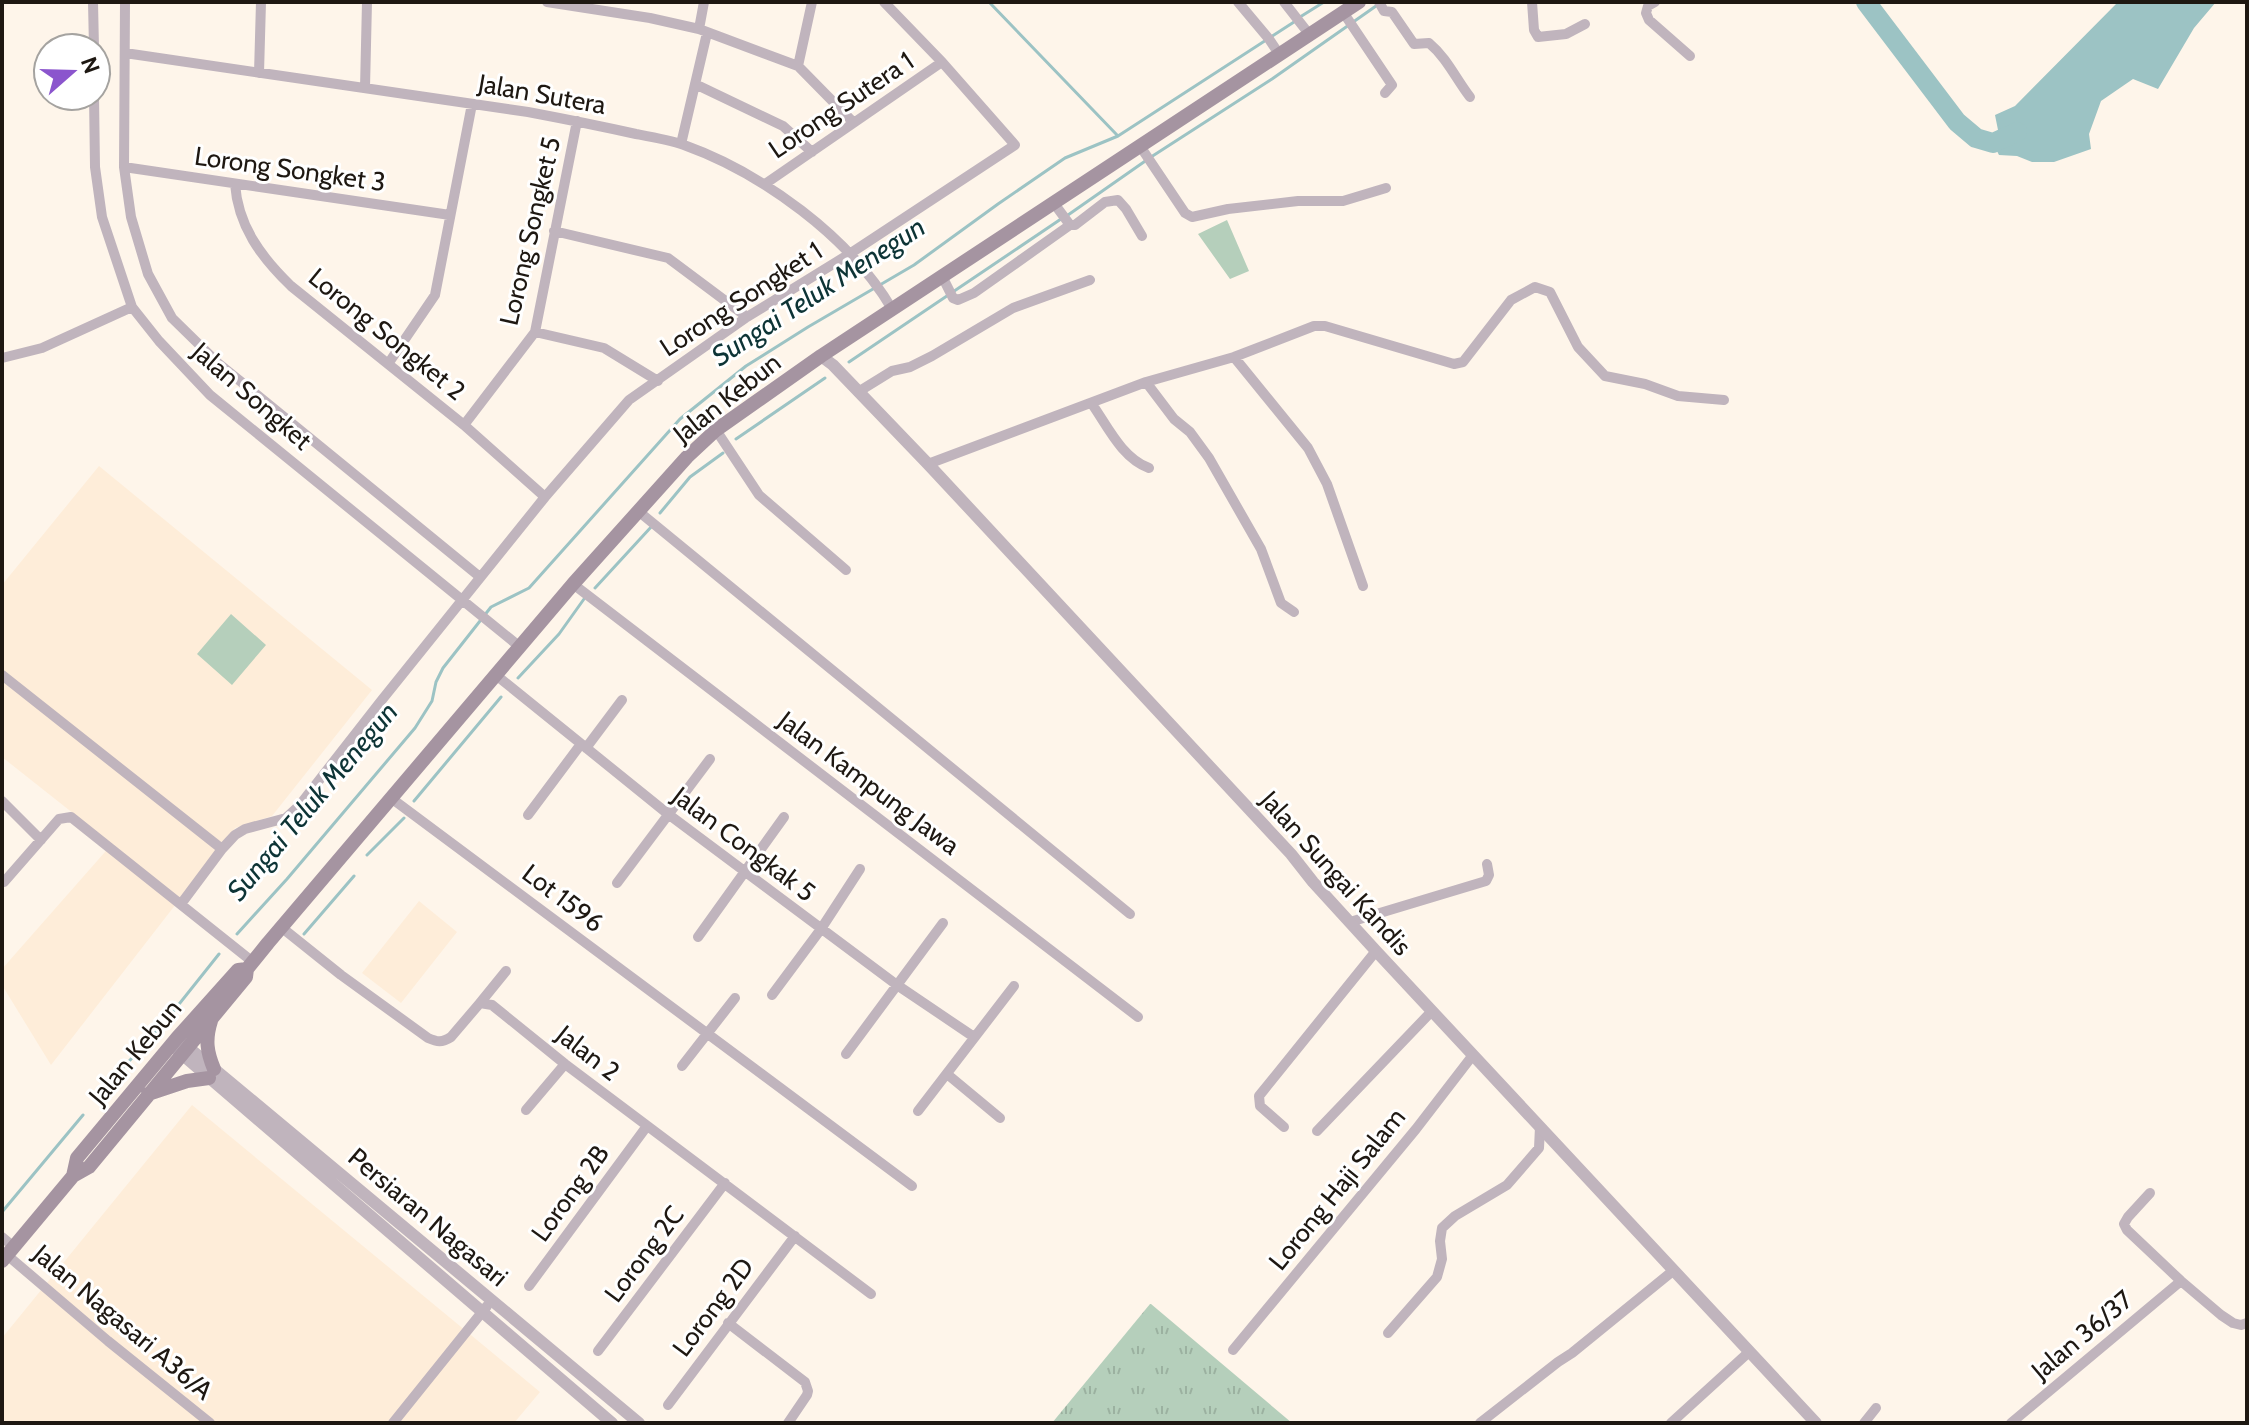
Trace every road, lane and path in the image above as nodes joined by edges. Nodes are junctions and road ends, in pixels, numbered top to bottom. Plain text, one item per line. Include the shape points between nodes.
1 (93, 2) edge
2 (125, 2) edge
3 (261, 2) edge
4 (367, 2) edge
5 (547, 2) edge
6 (704, 2) edge
7 (812, 2) edge
8 (884, 2) edge
9 (1238, 2) edge
10 (1284, 2) edge
11 (1359, 2) edge
12 (1532, 2) edge
13 (1655, 2) edge
14 (1381, 4) edge
15 (598, 6) edge
16 (1348, 19) junction
17 (1585, 24) dead end
18 (703, 31) junction
19 (94, 32) edge
20 (1309, 34) junction
21 (125, 53) junction
22 (1279, 54) junction
23 (1690, 56) dead end
24 (942, 62) junction
25 (798, 66) junction
26 (259, 73) junction
27 (695, 84) junction
28 (365, 88) junction
29 (1385, 93) dead end
30 (1470, 97) dead end
31 (472, 104) junction
32 (94, 112) edge
33 (577, 121) junction
34 (853, 122) junction
35 (681, 144) junction
36 (812, 152) junction
37 (1146, 156) junction
38 (124, 167) junction
39 (235, 184) junction
40 (765, 184) junction
41 (1386, 188) dead end
42 (450, 215) junction
43 (1063, 215) junction
44 (554, 231) junction
45 (1142, 236) dead end
46 (851, 253) junction
47 (942, 276) junction
48 (1090, 280) dead end
49 (132, 307) junction
50 (892, 309) junction
51 (747, 317) junction
52 (535, 332) junction
53 (821, 356) junction
54 (1234, 357) junction
55 (2, 358) edge
56 (388, 364) junction
57 (658, 381) junction
58 (1146, 382) junction
59 (858, 392) junction
60 (1724, 400) dead end
61 (1092, 404) junction
62 (464, 425) junction
63 (716, 430) junction
64 (928, 464) junction
65 (1149, 468) dead end
66 (545, 497) junction
67 (638, 511) junction
68 (846, 570) dead end
69 (480, 577) junction
70 (573, 584) junction
71 (1363, 586) dead end
72 (462, 599) junction
73 (1294, 612) dead end
74 (520, 647) junction
75 (2, 675) edge
76 (496, 675) junction
77 (622, 700) dead end
78 (583, 746) junction
79 (710, 759) dead end
80 (391, 798) junction
81 (2, 801) edge
82 (668, 814) junction
83 (528, 815) dead end
84 (784, 817) dead end
85 (41, 840) junction
86 (222, 849) junction
87 (1487, 864) dead end
88 (860, 869) dead end
89 (744, 872) junction
90 (4, 882) dead end
91 (617, 883) dead end
92 (181, 904) junction
93 (1130, 914) dead end
94 (1350, 922) junction
95 (943, 923) dead end
96 (281, 927) junction
97 (821, 929) junction
98 (698, 937) dead end
99 (1376, 951) junction
100 (250, 965) junction
101 (506, 971) dead end
102 (897, 985) junction
103 (1014, 986) dead end
104 (772, 995) dead end
105 (735, 998) dead end
106 (480, 1003) junction
107 (1432, 1011) junction
108 (213, 1017) junction
109 (1138, 1017) dead end
110 (707, 1033) junction
111 (974, 1037) junction
112 (180, 1046) junction
113 (846, 1054) dead end
114 (1473, 1055) junction
115 (565, 1064) junction
116 (682, 1066) dead end
117 (212, 1074) junction
118 (947, 1074) junction
119 (148, 1094) junction
120 (526, 1110) dead end
121 (918, 1111) dead end
122 (1000, 1118) dead end
123 (647, 1126) junction
124 (1284, 1127) dead end
125 (1540, 1127) junction
126 (1317, 1131) dead end
127 (73, 1176) junction
128 (725, 1183) junction
129 (912, 1186) dead end
130 (2150, 1193) dead end
131 (795, 1236) junction
132 (6, 1250) edge
133 (1674, 1270) junction
134 (2181, 1281) junction
135 (529, 1286) dead end
136 (871, 1294) dead end
137 (493, 1299) junction
138 (483, 1312) junction
139 (728, 1323) junction
140 (2247, 1323) edge
141 (1388, 1333) dead end
142 (1233, 1350) dead end
143 (598, 1351) dead end
144 (1749, 1352) junction
145 (668, 1405) dead end
146 (1876, 1408) dead end
147 (210, 1423) edge
148 (393, 1423) edge
149 (612, 1423) edge
150 (639, 1423) edge
151 (788, 1423) edge
152 (1480, 1423) edge
153 (1671, 1423) edge
154 (1816, 1423) edge
155 (1864, 1423) edge
156 (2011, 1423) edge

1 - 19 street
2 - 21 street, Jalan Songket
3 - 26 street
4 - 28 street
5 - 15 street
6 - 18 street
7 - 25 street
8 - 24 street
9 - 22 street
10 - 20 street
11 - 16 main road, Jalan Kebun
12 - 17 street via 1538,37 1566,34
13 - 23 street via 1648,6 1649,20
14 - 30 street via 1414,44 1429,43 1441,53
15 - 18 street
16 - 20 main road, Jalan Kebun
16 - 29 street via 1392,85
18 - 25 street
18 - 27 street
20 - 22 main road, Jalan Kebun
21 - 26 street, Jalan Sutera
21 - 38 street, Jalan Songket
22 - 37 main road, Jalan Kebun
24 - 34 street, Lorong Sutera 1
24 - 46 street, Lorong Songket 1 via 1015,145
25 - 34 street
26 - 28 street, Jalan Sutera
27 - 35 street
27 - 36 street via 783,126
28 - 31 street, Jalan Sutera
31 - 33 street, Jalan Sutera
31 - 42 street
32 - 49 street, Jalan Songket via 102,217
33 - 35 street, Jalan Sutera
33 - 44 street, Lorong Songket 5
34 - 36 street, Lorong Sutera 1
35 - 40 street, Jalan Sutera
36 - 40 street, Lorong Sutera 1
37 - 41 street via 1192,217 1298,201 1343,201
37 - 43 main road, Jalan Kebun
38 - 39 street, Lorong Songket 3
38 - 69 street, Jalan Songket via 131,217 148,274 172,318 218,363
39 - 42 street, Lorong Songket 3
39 - 56 street, Lorong Songket 2 via 237,205 269,265
40 - 46 street, Jalan Sutera
42 - 56 street via 435,295
43 - 45 street via 1075,225 1105,202 1118,200
43 - 47 main road, Jalan Kebun
43 - 47 street via 974,293 958,300
44 - 51 street via 668,258
44 - 52 street, Lorong Songket 5
46 - 50 street, Jalan Sutera
46 - 51 street, Lorong Songket 1
47 - 50 main road, Jalan Kebun
48 - 59 street via 1013,308
49 - 55 street via 42,348
49 - 72 street, Jalan Songket via 210,395
50 - 53 main road, Jalan Kebun
51 - 57 street, Lorong Songket 1
52 - 57 street via 604,348
52 - 62 street, Lorong Songket 5
53 - 59 street, Jalan Sungai Kandis
53 - 63 main road, Jalan Kebun
54 - 58 street
54 - 60 street via 1325,326 1454,364 1463,362 1511,300 1535,287 1550,292 1578,347 1605,376 1678,396
54 - 71 street via 1308,448 1327,484
56 - 62 street, Lorong Songket 2
57 - 66 street, Lorong Songket 1 via 629,400
58 - 61 street
58 - 73 street via 1209,458 1261,549 1281,603
59 - 64 street, Jalan Sungai Kandis
61 - 64 street
61 - 65 street via 1127,455
62 - 66 street, Lorong Songket 2
63 - 67 main road, Jalan Kebun
63 - 68 street via 759,495
64 - 94 street, Jalan Sungai Kandis
66 - 69 street, Lorong Songket 1
67 - 70 main road, Jalan Kebun
67 - 93 street
69 - 72 street, Lorong Songket 1
70 - 74 main road, Jalan Kebun
70 - 109 street, Jalan Kampung Jawa
72 - 74 street, Jalan Songket
72 - 86 street, Lorong Songket 1 via 299,806 286,818 245,829
74 - 76 main road, Jalan Kebun
75 - 86 street
76 - 78 street, Jalan Congkak 5
76 - 80 main road, Jalan Kebun
77 - 78 street
78 - 82 street, Jalan Congkak 5
78 - 83 street
79 - 82 street
80 - 96 main road, Jalan Kebun
80 - 110 street, Lot 1596
81 - 85 street
82 - 89 street, Jalan Congkak 5
82 - 91 street
84 - 89 street
85 - 90 street
85 - 92 street via 59,819 75,819
86 - 92 street, Lorong Songket 1
87 - 94 street via 1486,881
88 - 97 street
89 - 97 street, Jalan Congkak 5
89 - 98 street
92 - 100 street
94 - 99 street, Jalan Sungai Kandis
95 - 102 street
96 - 100 main road, Jalan Kebun
96 - 106 street via 438,1042 451,1037
97 - 102 street, Jalan Congkak 5
97 - 104 street
99 - 107 street, Jalan Sungai Kandis
99 - 124 street via 1259,1096 1260,1106
100 - 108 main road, Jalan Kebun
100 - 112 main road, Jalan Kebun via 238,970
101 - 106 street
102 - 111 street, Jalan Congkak 5
102 - 113 street
103 - 111 street
105 - 110 street
106 - 115 street, Jalan 2 via 492,1005
107 - 114 street, Jalan Sungai Kandis
107 - 126 street
108 - 112 main road, Jalan Kebun
108 - 117 main road via 206,1037
110 - 116 street
110 - 129 street, Lot 1596
111 - 118 street
112 - 117 street, Persiaran Nagasari
112 - 119 main road, Jalan Kebun
112 - 127 main road, Jalan Kebun via 77,1158
114 - 125 street, Jalan Sungai Kandis
114 - 142 street, Lorong Haji Salam
115 - 120 street
115 - 123 street, Jalan 2
117 - 119 main road
117 - 137 street, Persiaran Nagasari
117 - 138 street, Persiaran Nagasari
118 - 121 street
118 - 122 street
119 - 127 main road, Jalan Kebun via 89,1167
123 - 128 street, Jalan 2
123 - 135 street, Lorong 2B
125 - 133 street, Jalan Sungai Kandis
125 - 141 street via 1539,1148 1507,1185 1442,1228 1437,1277
127 - 132 main road, Jalan Kebun
128 - 131 street, Jalan 2
128 - 143 street, Lorong 2C
130 - 134 street via 2124,1224
131 - 136 street, Jalan 2
131 - 139 street, Lorong 2D
132 - 147 street, Jalan Nagasari A36/A
133 - 144 street, Jalan Sungai Kandis
133 - 152 street
134 - 140 street via 2233,1323
134 - 156 street, Jalan 36/37
137 - 138 street
137 - 150 street, Persiaran Nagasari
138 - 148 street
138 - 149 street, Persiaran Nagasari
139 - 145 street, Lorong 2D
139 - 151 street via 805,1382 807,1395
144 - 153 street
144 - 154 street, Jalan Sungai Kandis
146 - 155 street

